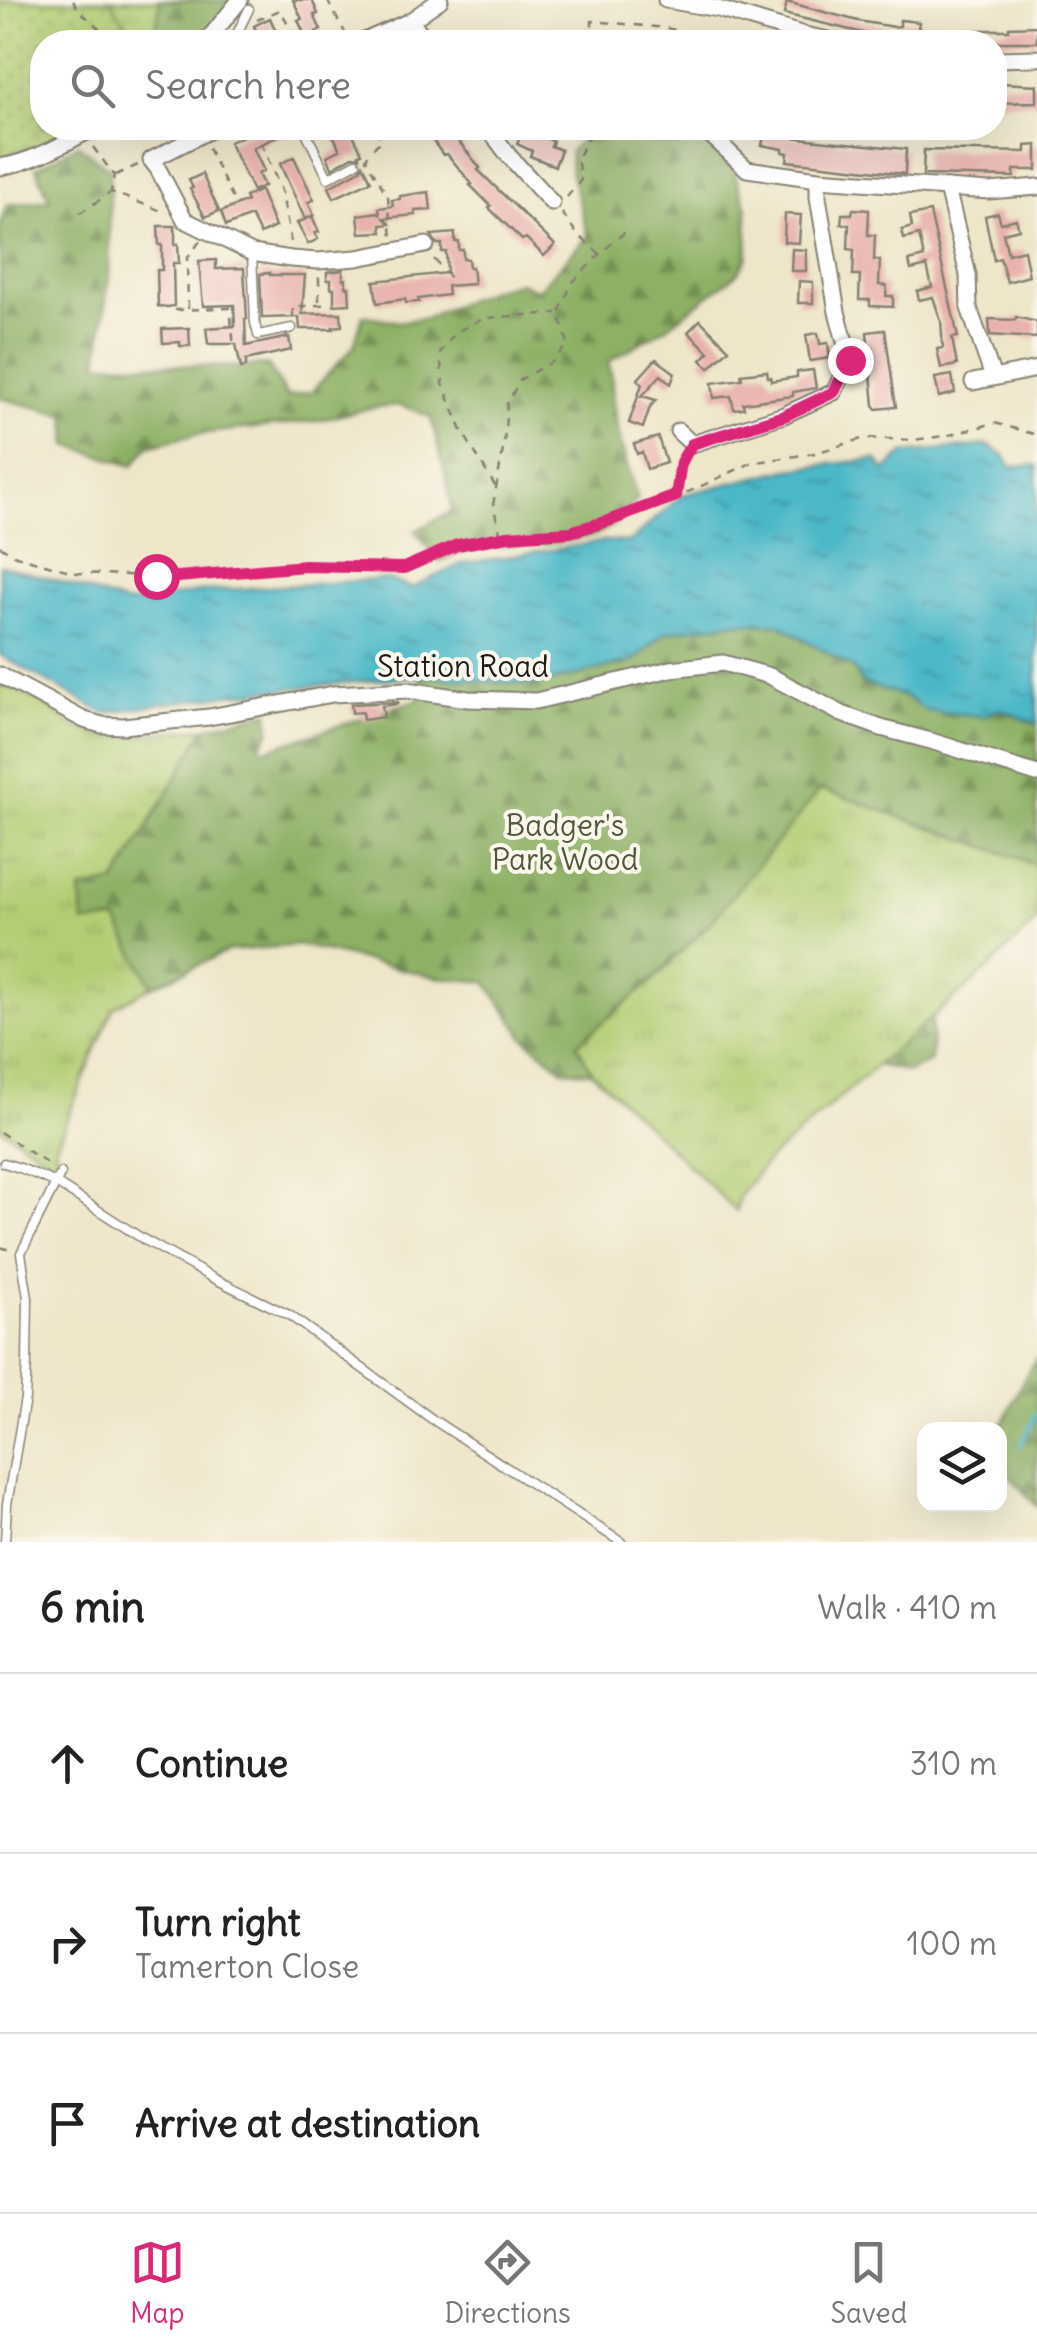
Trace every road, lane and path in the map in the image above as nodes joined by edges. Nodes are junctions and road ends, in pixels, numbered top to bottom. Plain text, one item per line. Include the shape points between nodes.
1 (73, 0) edge
2 (327, 0) edge
3 (440, 0) edge
4 (666, 0) edge
5 (245, 5) edge
6 (410, 22) junction
7 (243, 26) junction
8 (100, 30) edge
9 (219, 30) edge
10 (241, 30) edge
11 (292, 30) edge
12 (348, 30) edge
13 (384, 30) edge
14 (418, 30) edge
15 (592, 30) edge
16 (676, 30) edge
17 (785, 30) edge
18 (1037, 58) edge
19 (1007, 59) edge
20 (71, 140) edge
21 (93, 140) edge
22 (189, 140) edge
23 (212, 140) edge
24 (260, 140) edge
25 (310, 140) edge
26 (382, 140) edge
27 (497, 140) edge
28 (587, 140) edge
29 (716, 140) edge
30 (151, 160) junction
31 (356, 164) dead end
32 (0, 166) edge
33 (114, 175) junction
34 (818, 179) junction
35 (947, 188) junction
36 (1037, 188) edge
37 (111, 192) junction
38 (231, 204) dead end
39 (552, 204) dead end
40 (80, 213) dead end
41 (185, 220) junction
42 (627, 230) dead end
43 (206, 231) junction
44 (426, 245) joint
45 (291, 246) dead end
46 (394, 251) junction
47 (252, 253) junction
48 (600, 254) junction
49 (451, 279) dead end
50 (318, 283) dead end
51 (319, 304) junction
52 (331, 304) dead end
53 (175, 310) dead end
54 (188, 310) junction
55 (559, 313) junction
56 (292, 328) joint
57 (234, 347) dead end
58 (1037, 369) edge
59 (993, 377) junction
60 (973, 382) dead end
61 (678, 430) dead end
62 (1037, 435) edge
63 (692, 444) junction
64 (496, 489) junction
65 (676, 496) junction
66 (502, 537) junction
67 (0, 546) edge
68 (0, 675) edge
69 (1037, 774) edge
70 (0, 1132) edge
71 (4, 1164) dead end
72 (61, 1173) joint
73 (56, 1183) junction
74 (4, 1542) edge
75 (621, 1542) edge

1 - 8 path
2 - 12 path
3 - 6 street
4 - 17 street
5 - 7 lane
5 - 9 street
6 - 13 street
6 - 14 street
7 - 10 lane
7 - 11 path via 280,10
15 - 16 path via 592,21
18 - 19 street
20 - 32 street
21 - 33 path
22 - 30 street
23 - 38 path
24 - 45 path via 282,193
25 - 31 lane via 328,178
26 - 46 path via 366,159 388,197
27 - 39 street
28 - 48 path via 576,158 581,180 558,208
29 - 34 street via 747,169
30 - 33 path
30 - 41 street
33 - 37 path
34 - 35 street
34 - 63 street via 850,360 834,392 784,416
35 - 36 street
35 - 59 street via 969,308
37 - 40 path
37 - 41 path
41 - 43 street
42 - 48 path
43 - 47 street
43 - 54 path via 187,259
44 - 46 street
44 - 49 path
46 - 47 street via 318,260
47 - 56 lane via 258,335
48 - 55 path via 572,284
50 - 51 path
51 - 52 path
51 - 56 path via 293,307
53 - 54 path
54 - 57 path via 230,308
55 - 64 path via 568,344 552,362 521,378 507,403
55 - 64 path via 485,318 456,332 440,353 443,384 462,431
58 - 59 street
59 - 60 street
61 - 63 street
62 - 65 path via 995,423 912,440 865,438 751,463
63 - 65 path via 681,462
64 - 66 path via 493,506
65 - 66 path via 570,532
66 - 67 path via 457,545 404,568 305,566 178,577 76,573
68 - 69 street, Station Road via 84,720 123,726 333,694 407,690 536,701 671,669 722,664 770,676 868,724
70 - 72 path
71 - 73 lane
72 - 73 lane
73 - 74 lane via 21,1253 28,1298 26,1380
73 - 75 lane via 143,1239 289,1315 432,1419

